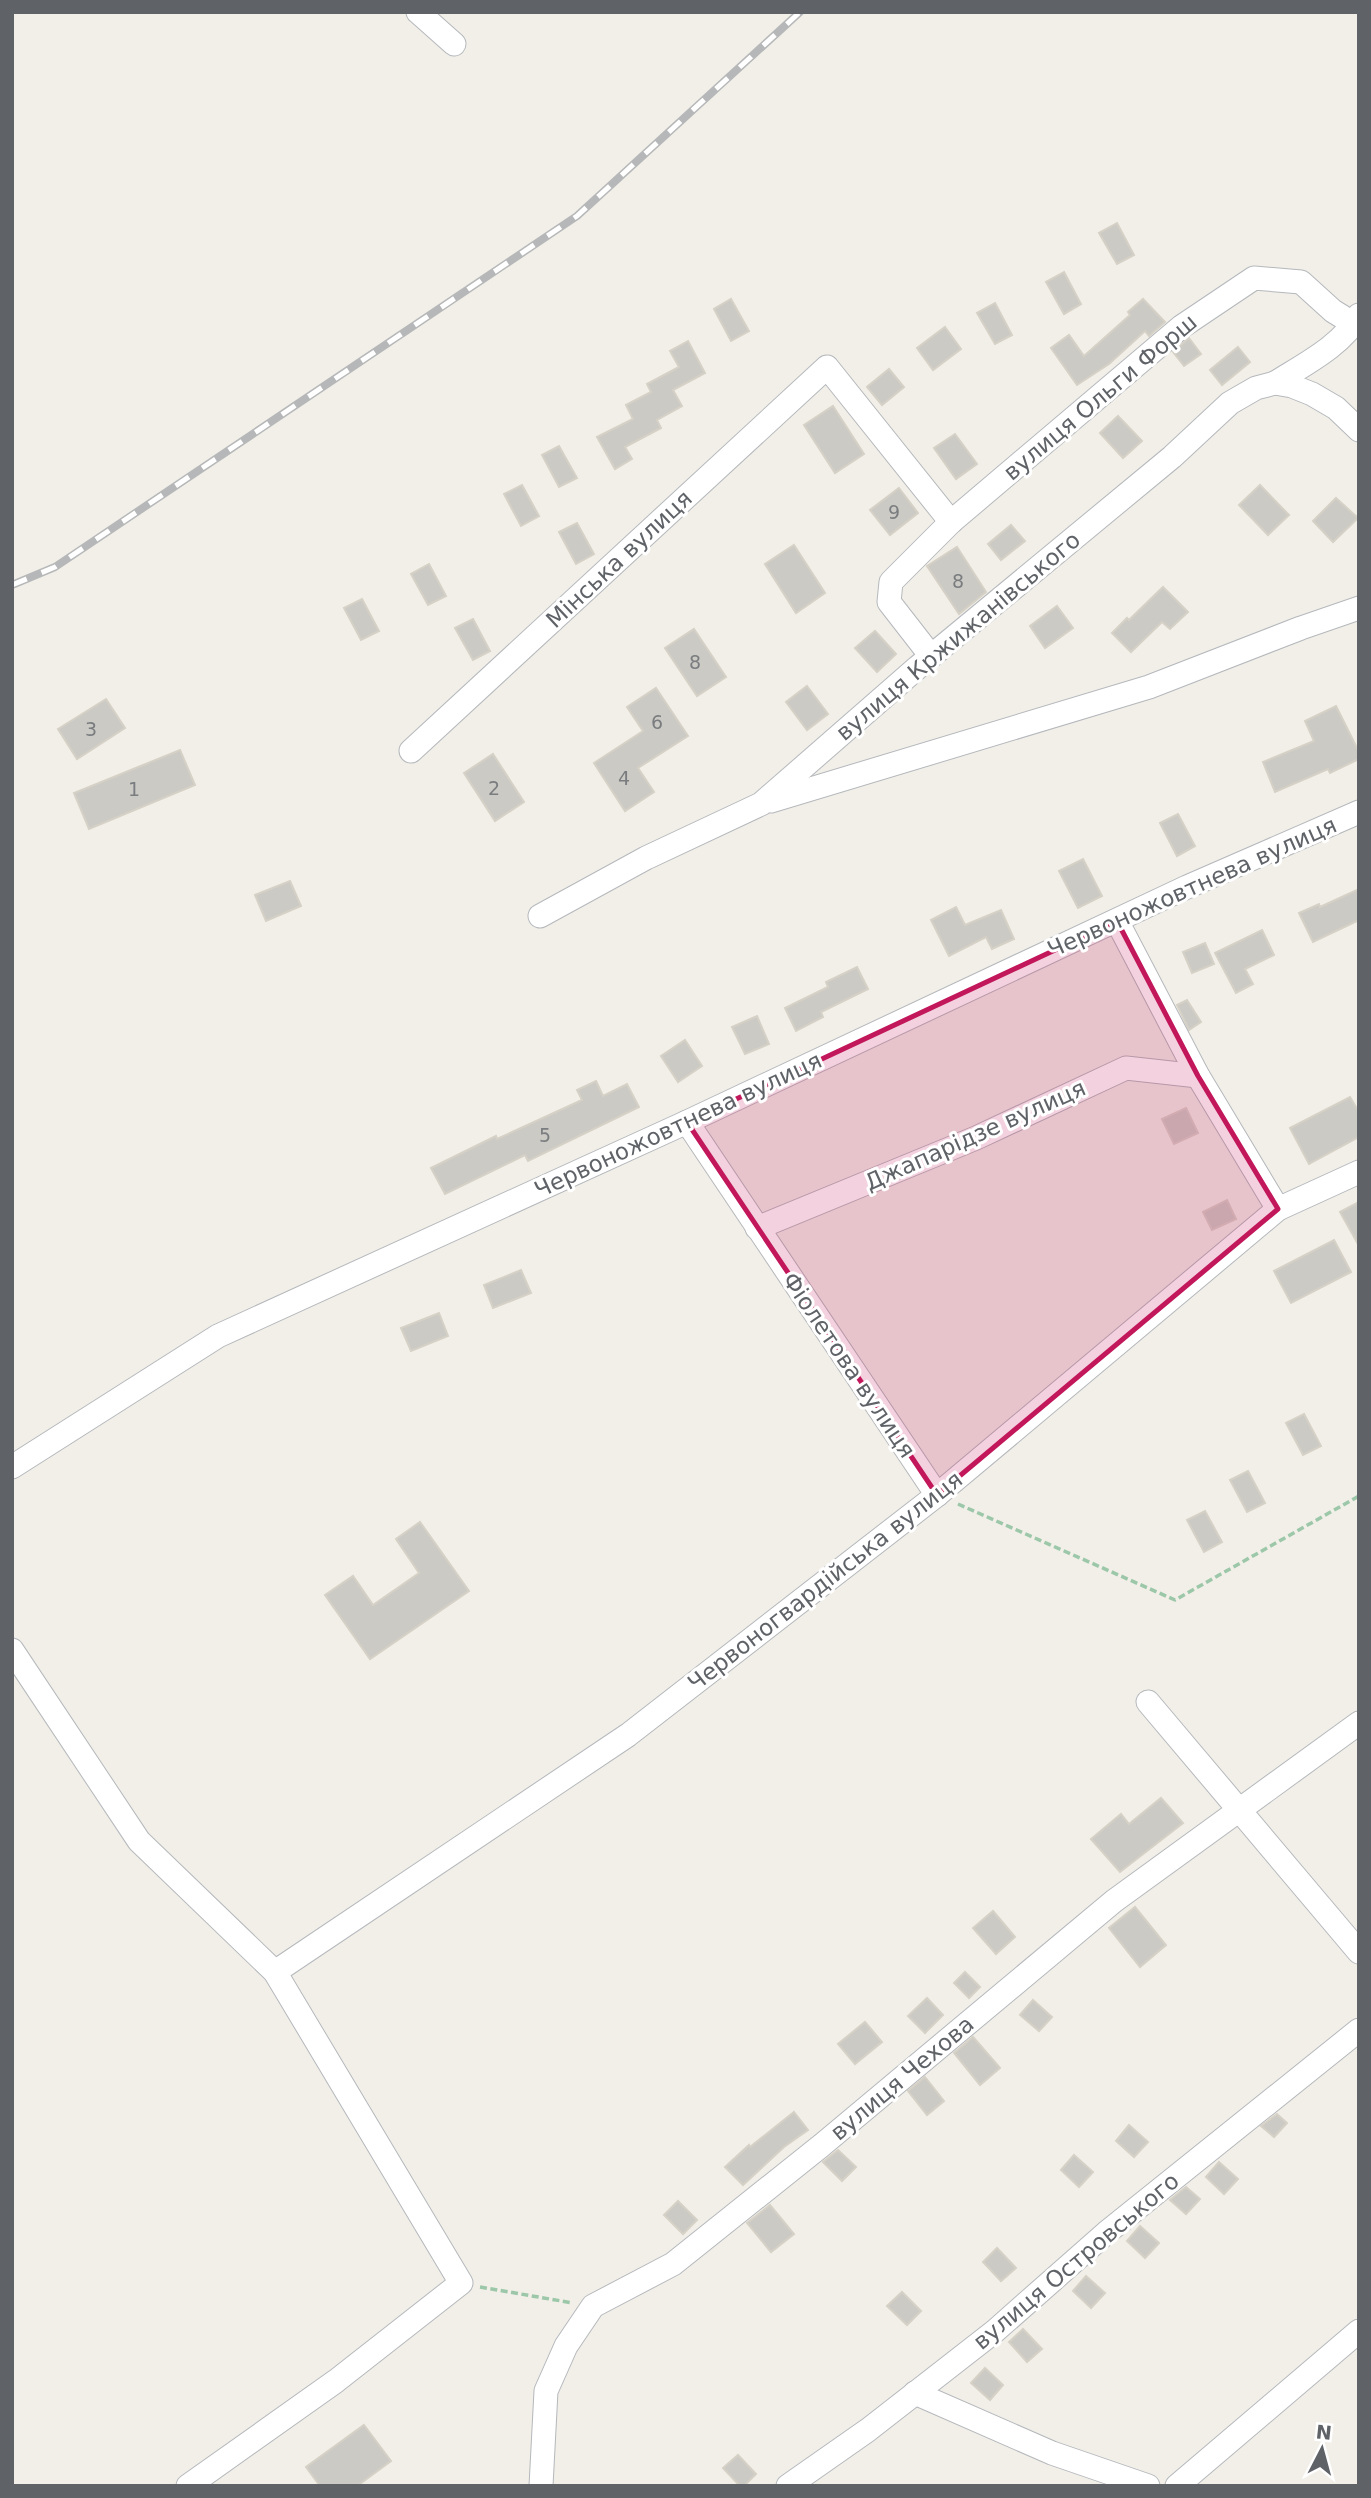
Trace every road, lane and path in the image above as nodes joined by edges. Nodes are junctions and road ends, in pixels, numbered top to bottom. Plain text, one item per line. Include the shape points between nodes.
1 (418, 12) edge
2 (454, 44) dead end
3 (1356, 320) edge
4 (1275, 383) junction
5 (1359, 430) edge
6 (951, 523) junction
7 (1359, 608) edge
8 (932, 656) junction
9 (411, 751) dead end
10 (761, 804) junction
11 (1359, 811) edge
12 (540, 916) dead end
13 (1116, 921) junction
14 (1198, 1076) junction
15 (687, 1122) junction
16 (1359, 1172) edge
17 (1278, 1209) junction
18 (757, 1228) junction
19 (12, 1467) edge
20 (937, 1495) junction
21 (1359, 1496) edge
22 (12, 1650) edge
23 (1148, 1702) dead end
24 (1359, 1723) edge
25 (1239, 1810) junction
26 (1359, 1952) edge
27 (275, 1972) junction
28 (1359, 2030) edge
29 (461, 2283) junction
30 (593, 2306) junction
31 (1359, 2331) edge
32 (915, 2393) junction
33 (188, 2486) edge
34 (541, 2486) edge
35 (788, 2486) edge
36 (1148, 2486) edge
37 (1177, 2486) edge

1 - 2 street
3 - 4 street, вулиця Кржижанівського via 1325,351
3 - 6 street, вулиця Ольги Форш via 1333,311 1301,282 1254,278 1181,327
4 - 5 street via 1312,394
4 - 8 street, вулиця Кржижанівського via 1255,388 1230,403 1172,457
6 - 8 street, вулиця Ольги Форш via 891,582 889,603
6 - 9 street, Мінська вулиця via 827,367
7 - 10 street via 1149,687
8 - 10 street, вулиця Кржижанівського
10 - 12 street, вулиця Кржижанівського via 646,858
11 - 13 street, Червоножовтнева вулиця
13 - 14 street
13 - 15 street, Червоножовтнева вулиця
14 - 17 street
14 - 18 street, Джапарідзе вулиця via 1126,1068 976,1138
15 - 18 street, Фіолетова вулиця
15 - 19 street, Червоножовтнева вулиця via 218,1336
16 - 17 street, Червоногвардійська вулиця
17 - 20 street, Червоногвардійська вулиця
18 - 20 street, Фіолетова вулиця
20 - 21 path via 1175,1600
20 - 27 street, Червоногвардійська вулиця via 628,1735
22 - 27 street via 139,1841
23 - 25 street
24 - 25 street, вулиця Чехова
25 - 26 street
25 - 30 street, вулиця Чехова via 1114,1901 822,2146 673,2264
27 - 29 street
28 - 32 street, вулиця Островського
29 - 30 path
29 - 33 street via 336,2381
30 - 34 street, вулиця Чехова via 566,2346 546,2391
31 - 37 street
32 - 35 street, вулиця Островського
32 - 36 street via 1052,2454

